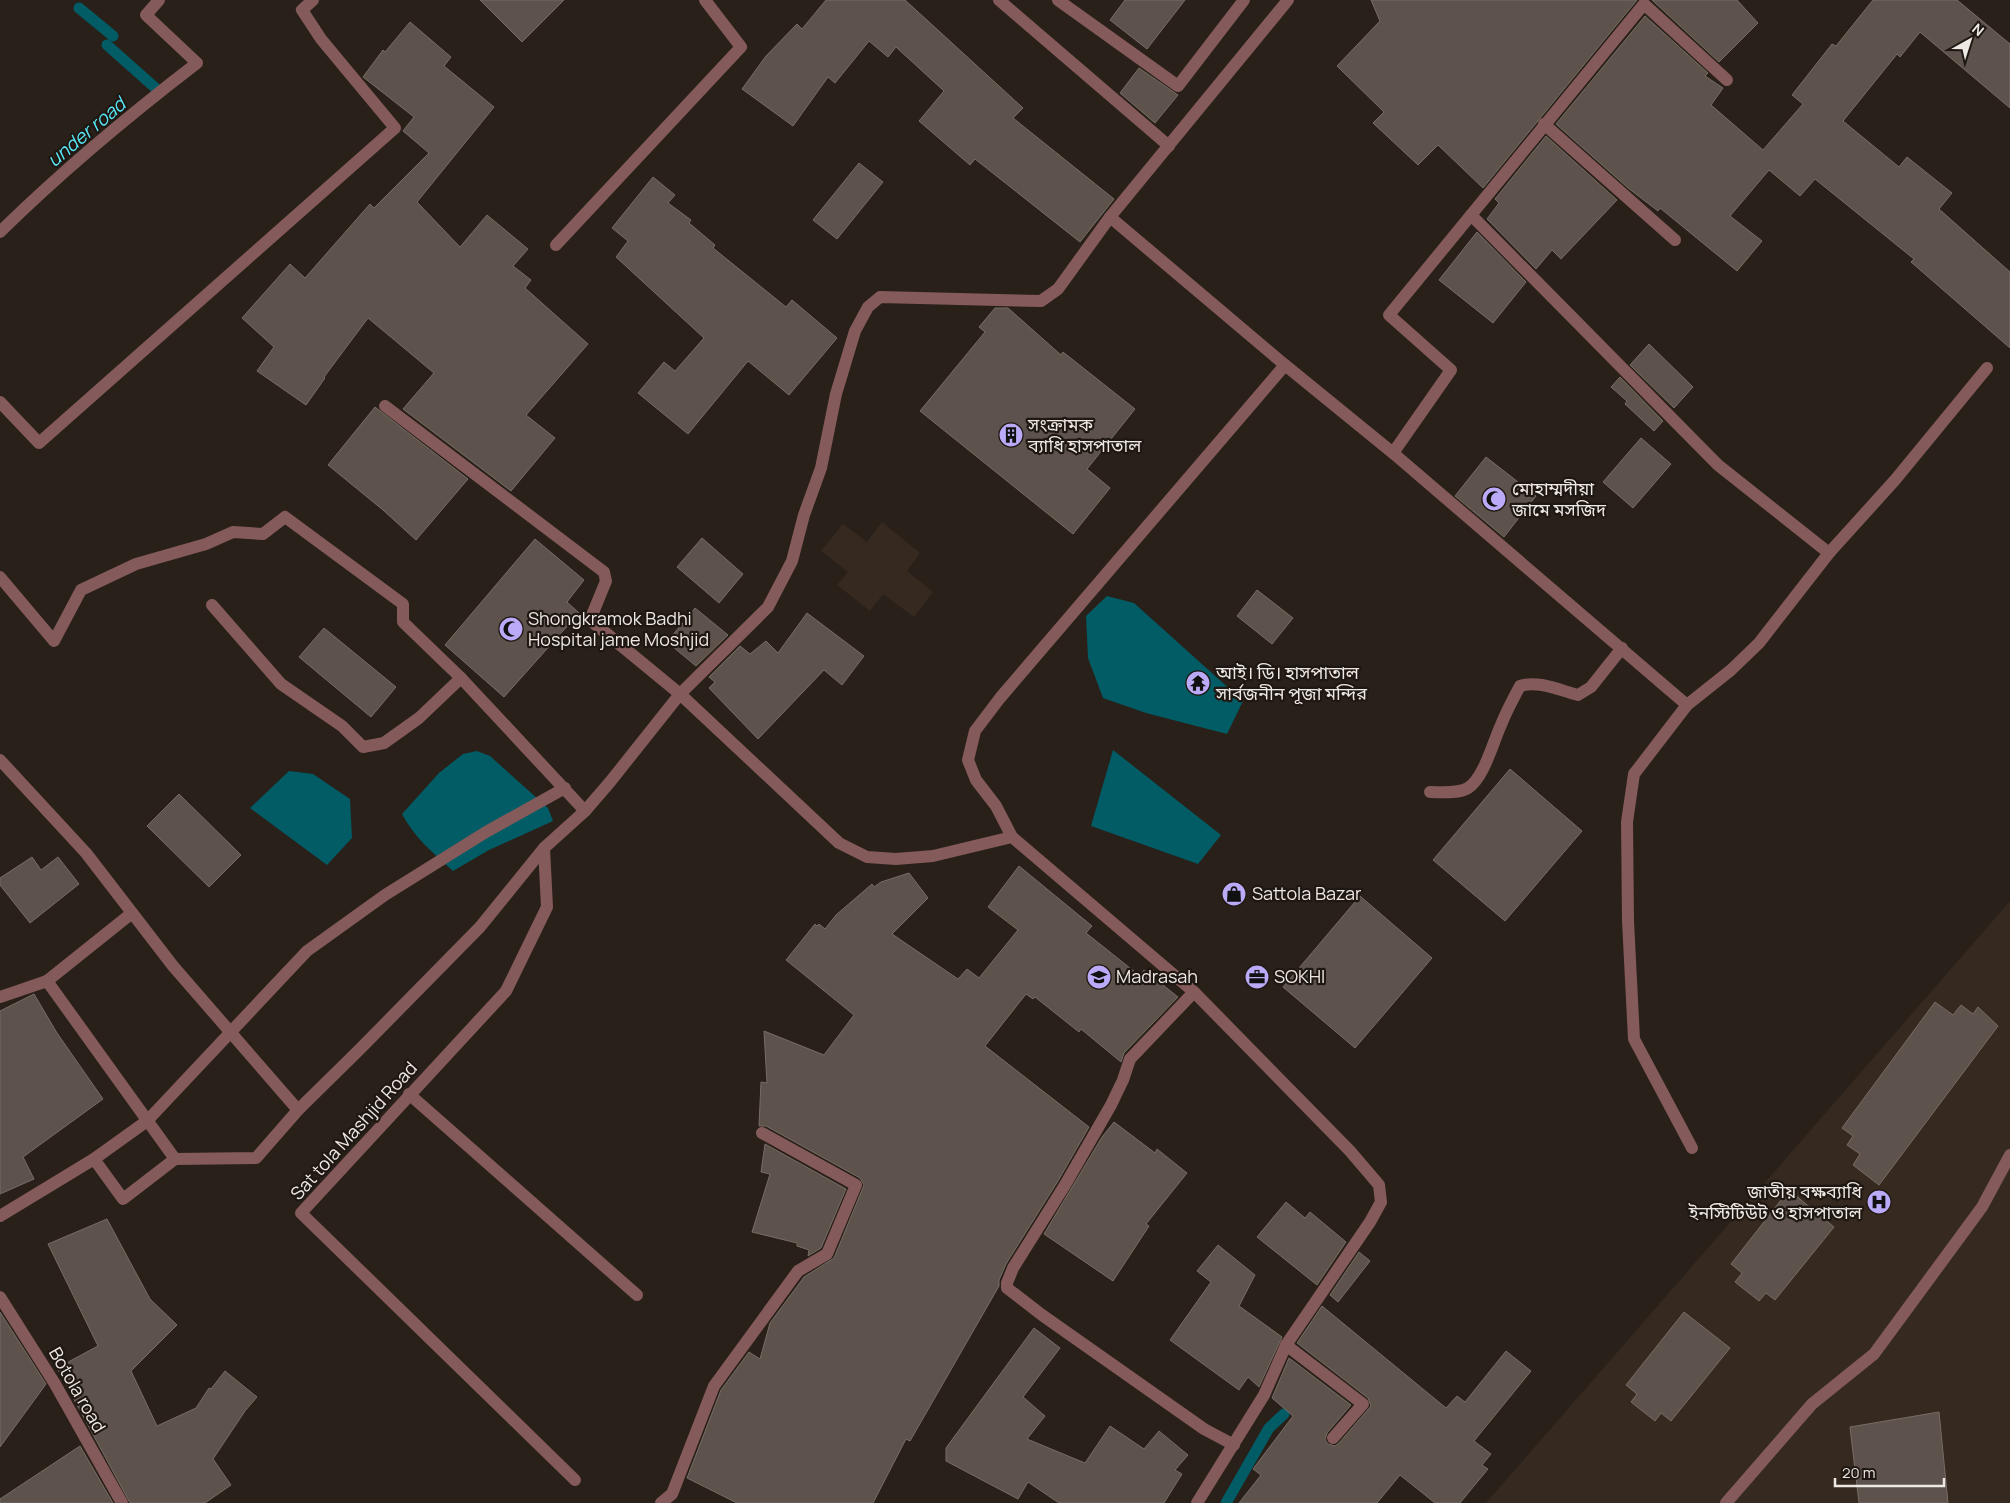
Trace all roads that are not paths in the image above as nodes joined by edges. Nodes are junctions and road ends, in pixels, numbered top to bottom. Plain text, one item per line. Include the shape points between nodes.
1 (159, 0) edge
2 (313, 0) edge
3 (705, 0) edge
4 (999, 0) edge
5 (1058, 0) edge
6 (1244, 0) edge
7 (1288, 0) edge
8 (1727, 80) dead end
9 (1544, 124) junction
10 (1168, 146) junction
11 (1471, 215) junction
12 (1110, 216) junction
13 (0, 232) edge
14 (1675, 240) dead end
15 (556, 245) dead end
16 (1285, 365) junction
17 (1987, 368) dead end
18 (0, 402) edge
19 (385, 406) dead end
20 (1393, 453) junction
21 (1829, 553) junction
22 (0, 577) edge
23 (212, 606) dead end
24 (1622, 648) junction
25 (461, 678) junction
26 (680, 694) junction
27 (1687, 704) junction
28 (0, 760) edge
29 (564, 788) junction
30 (1430, 792) dead end
31 (585, 811) junction
32 (1012, 837) junction
33 (544, 848) junction
34 (132, 913) junction
35 (47, 981) junction
36 (1194, 992) junction
37 (0, 997) edge
38 (231, 1033) junction
39 (409, 1094) junction
40 (298, 1110) junction
41 (147, 1120) junction
42 (762, 1133) dead end
43 (1692, 1148) dead end
44 (2010, 1155) edge
45 (94, 1159) junction
46 (175, 1159) junction
47 (0, 1216) edge
48 (637, 1295) dead end
49 (0, 1297) edge
50 (1286, 1345) junction
51 (1333, 1438) dead end
52 (1234, 1445) junction
53 (575, 1480) dead end
54 (122, 1503) edge
55 (661, 1503) edge
56 (1197, 1503) edge
57 (1726, 1503) edge

1 - 13 street via 146,15 197,63 62,172
2 - 18 street via 302,10 321,39 395,128 39,443
3 - 15 street via 741,47
4 - 10 street
5 - 6 street via 1178,86
7 - 10 street
8 - 9 street via 1644,4
9 - 11 street
9 - 14 street
10 - 12 street
11 - 20 street via 1389,314 1451,370
11 - 21 street via 1718,465
12 - 16 street
12 - 26 street via 1058,289 1041,301 880,297 868,307 855,331 836,394 821,468 792,561 768,607
16 - 20 street
16 - 32 street via 975,731 968,760 976,780 996,806
17 - 21 street via 1895,480
19 - 26 street via 604,572 606,581 590,620
20 - 24 street
21 - 27 street via 1758,643 1731,670
22 - 25 street via 54,641 81,590 136,564 206,544 233,532 263,534 285,517 403,604 403,622
23 - 25 street via 281,684 342,726 363,747 384,743 420,718
24 - 27 street
24 - 30 street via 1590,688 1578,695 1538,684 1520,686 1474,783 1458,791
25 - 29 street
26 - 31 street
26 - 32 street via 839,843 867,857 932,856
27 - 43 street via 1634,774 1627,822 1628,921 1634,1039
28 - 34 street via 86,854
29 - 31 street
29 - 38 street via 384,895 307,951
31 - 33 street
32 - 36 street
33 - 39 street, Sat tola Mashjid Road via 547,907 506,991
33 - 40 street via 480,927
34 - 35 street
34 - 38 street
35 - 37 street
35 - 41 street
36 - 50 street via 1379,1184 1381,1202 1370,1222
36 - 52 street via 1130,1059 1111,1105 1013,1268 1007,1288 1204,1429
38 - 40 street
38 - 41 street
39 - 48 street
39 - 53 street, Sat tola Mashjid Road via 301,1213
40 - 46 street via 256,1158
41 - 45 street
41 - 46 street
42 - 55 street via 856,1185 827,1254 798,1271 714,1386 672,1494
44 - 57 street via 1982,1207 1874,1354 1812,1404
45 - 46 street via 123,1199
45 - 47 street
49 - 54 street, Botola road via 55,1384
50 - 51 street via 1363,1404
50 - 52 street via 1264,1395
52 - 56 street

